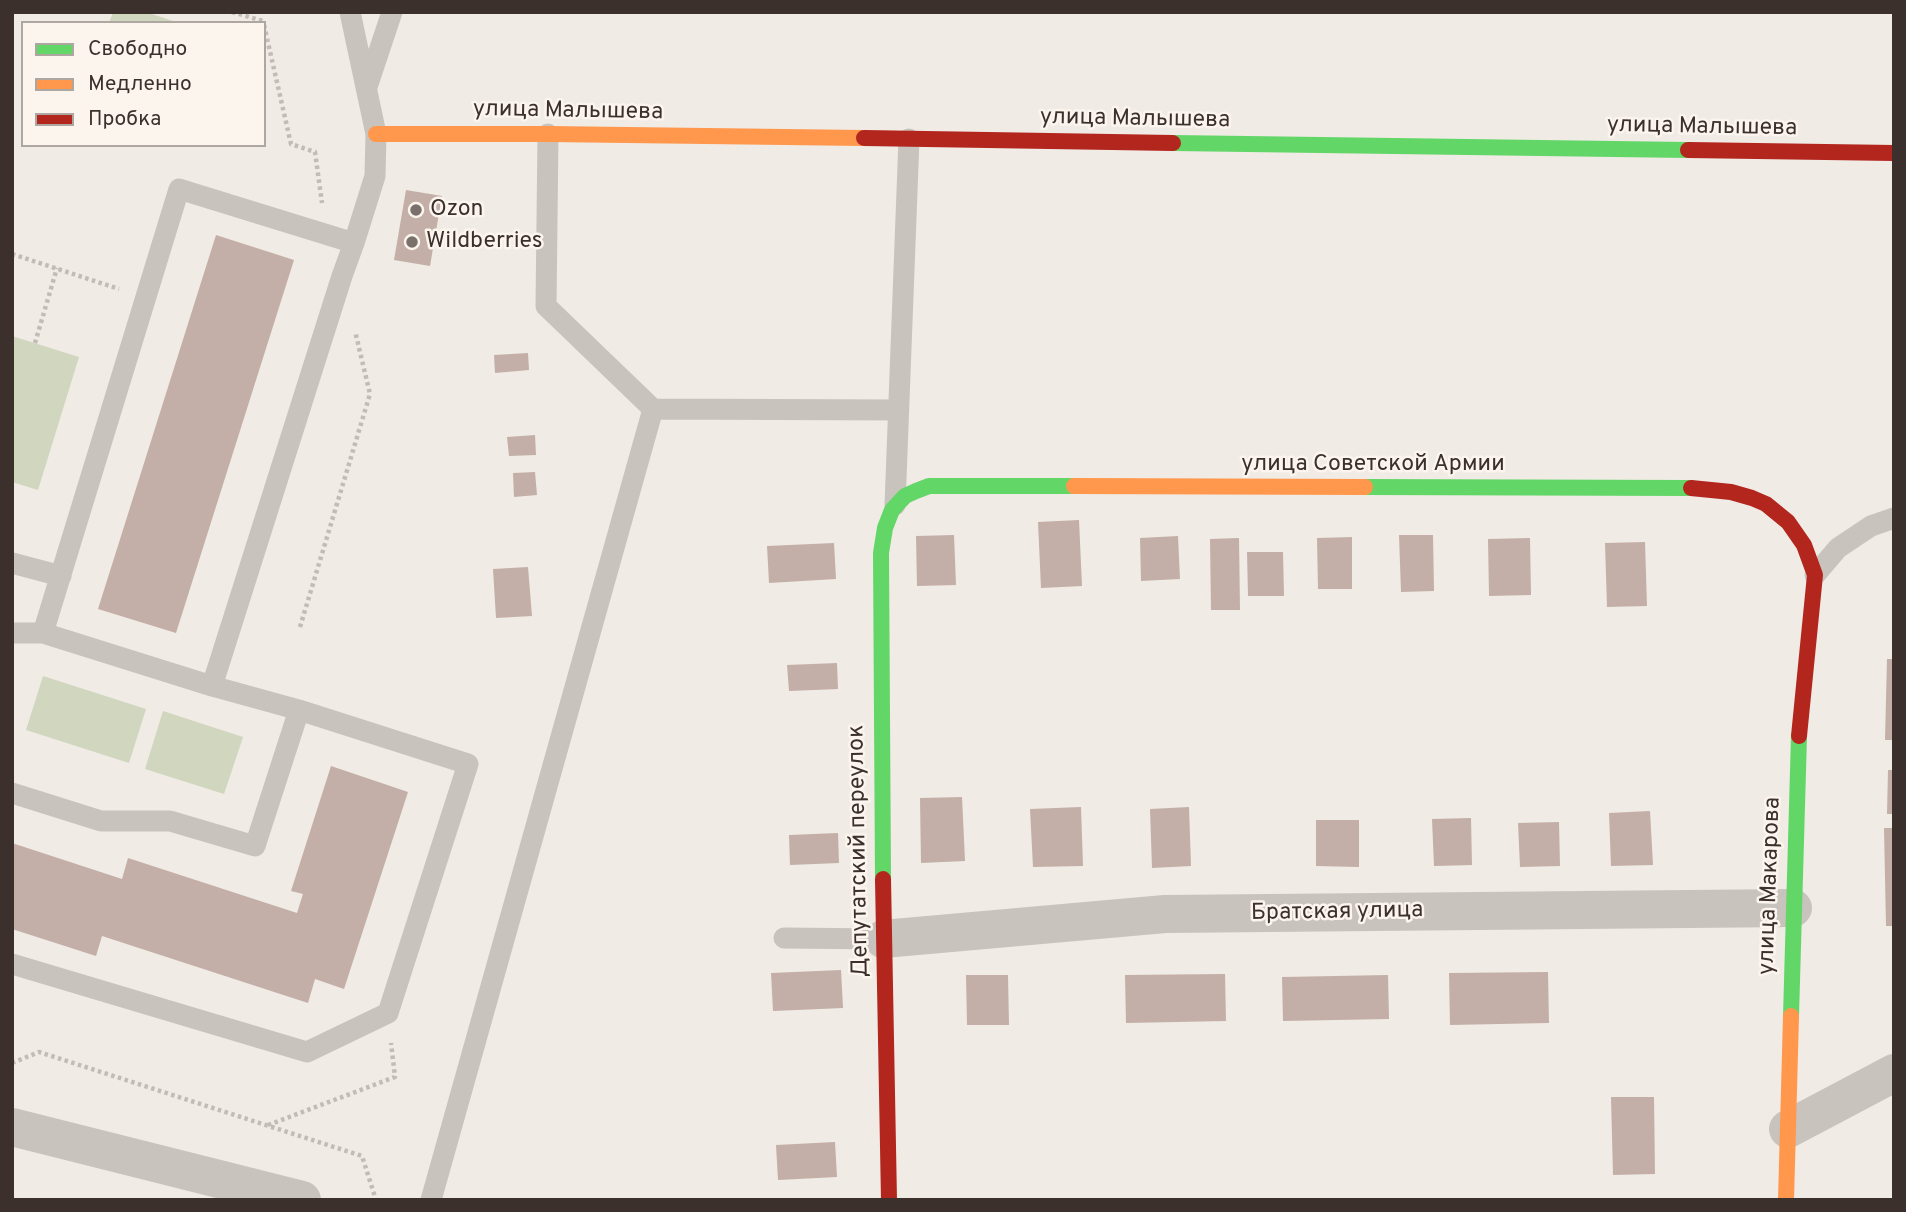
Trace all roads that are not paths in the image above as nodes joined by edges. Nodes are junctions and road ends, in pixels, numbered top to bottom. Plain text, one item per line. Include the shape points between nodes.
1 (350, 12) edge
2 (392, 12) edge
3 (366, 88) junction
4 (376, 134) junction
5 (548, 134) junction
6 (909, 139) junction
7 (1894, 153) edge
8 (354, 243) junction
9 (653, 409) junction
10 (898, 410) junction
11 (895, 505) junction
12 (1894, 518) edge
13 (12, 562) edge
14 (1815, 575) junction
15 (61, 576) junction
16 (12, 633) edge
17 (43, 633) junction
18 (212, 686) junction
19 (299, 710) junction
20 (12, 793) edge
21 (1793, 908) junction
22 (784, 938) dead end
23 (883, 939) junction
24 (12, 964) edge
25 (1894, 1073) edge
26 (12, 1127) edge
27 (1788, 1129) junction
28 (302, 1200) edge
29 (431, 1200) edge
30 (889, 1200) edge
31 (1786, 1200) edge

1 - 3 lane
2 - 3 lane
3 - 4 lane
4 - 5 street, улица Малышева
4 - 8 lane via 375,176
5 - 6 street, улица Малышева
5 - 9 lane via 546,306
6 - 7 street, улица Малышева
6 - 10 lane
8 - 15 lane via 179,189
8 - 18 lane
9 - 10 lane
9 - 29 lane
10 - 11 lane
11 - 14 street, улица Советской Армии via 911,491 929,486 1698,488 1736,493 1771,506 1798,534
11 - 23 street, Депутатский переулок via 885,522 881,552
12 - 14 lane via 1871,526 1838,548
13 - 15 lane
14 - 21 street, улица Макарова via 1799,731
15 - 17 lane
16 - 17 lane
17 - 18 lane
18 - 19 lane
19 - 20 lane via 255,846 170,821 101,821
19 - 24 lane via 468,764 388,1013 307,1052
21 - 23 street, Братская улица via 1165,914
21 - 27 street, улица Макарова
22 - 23 lane
23 - 30 street, Депутатский переулок
25 - 27 street
26 - 28 street
27 - 31 street, улица Макарова

